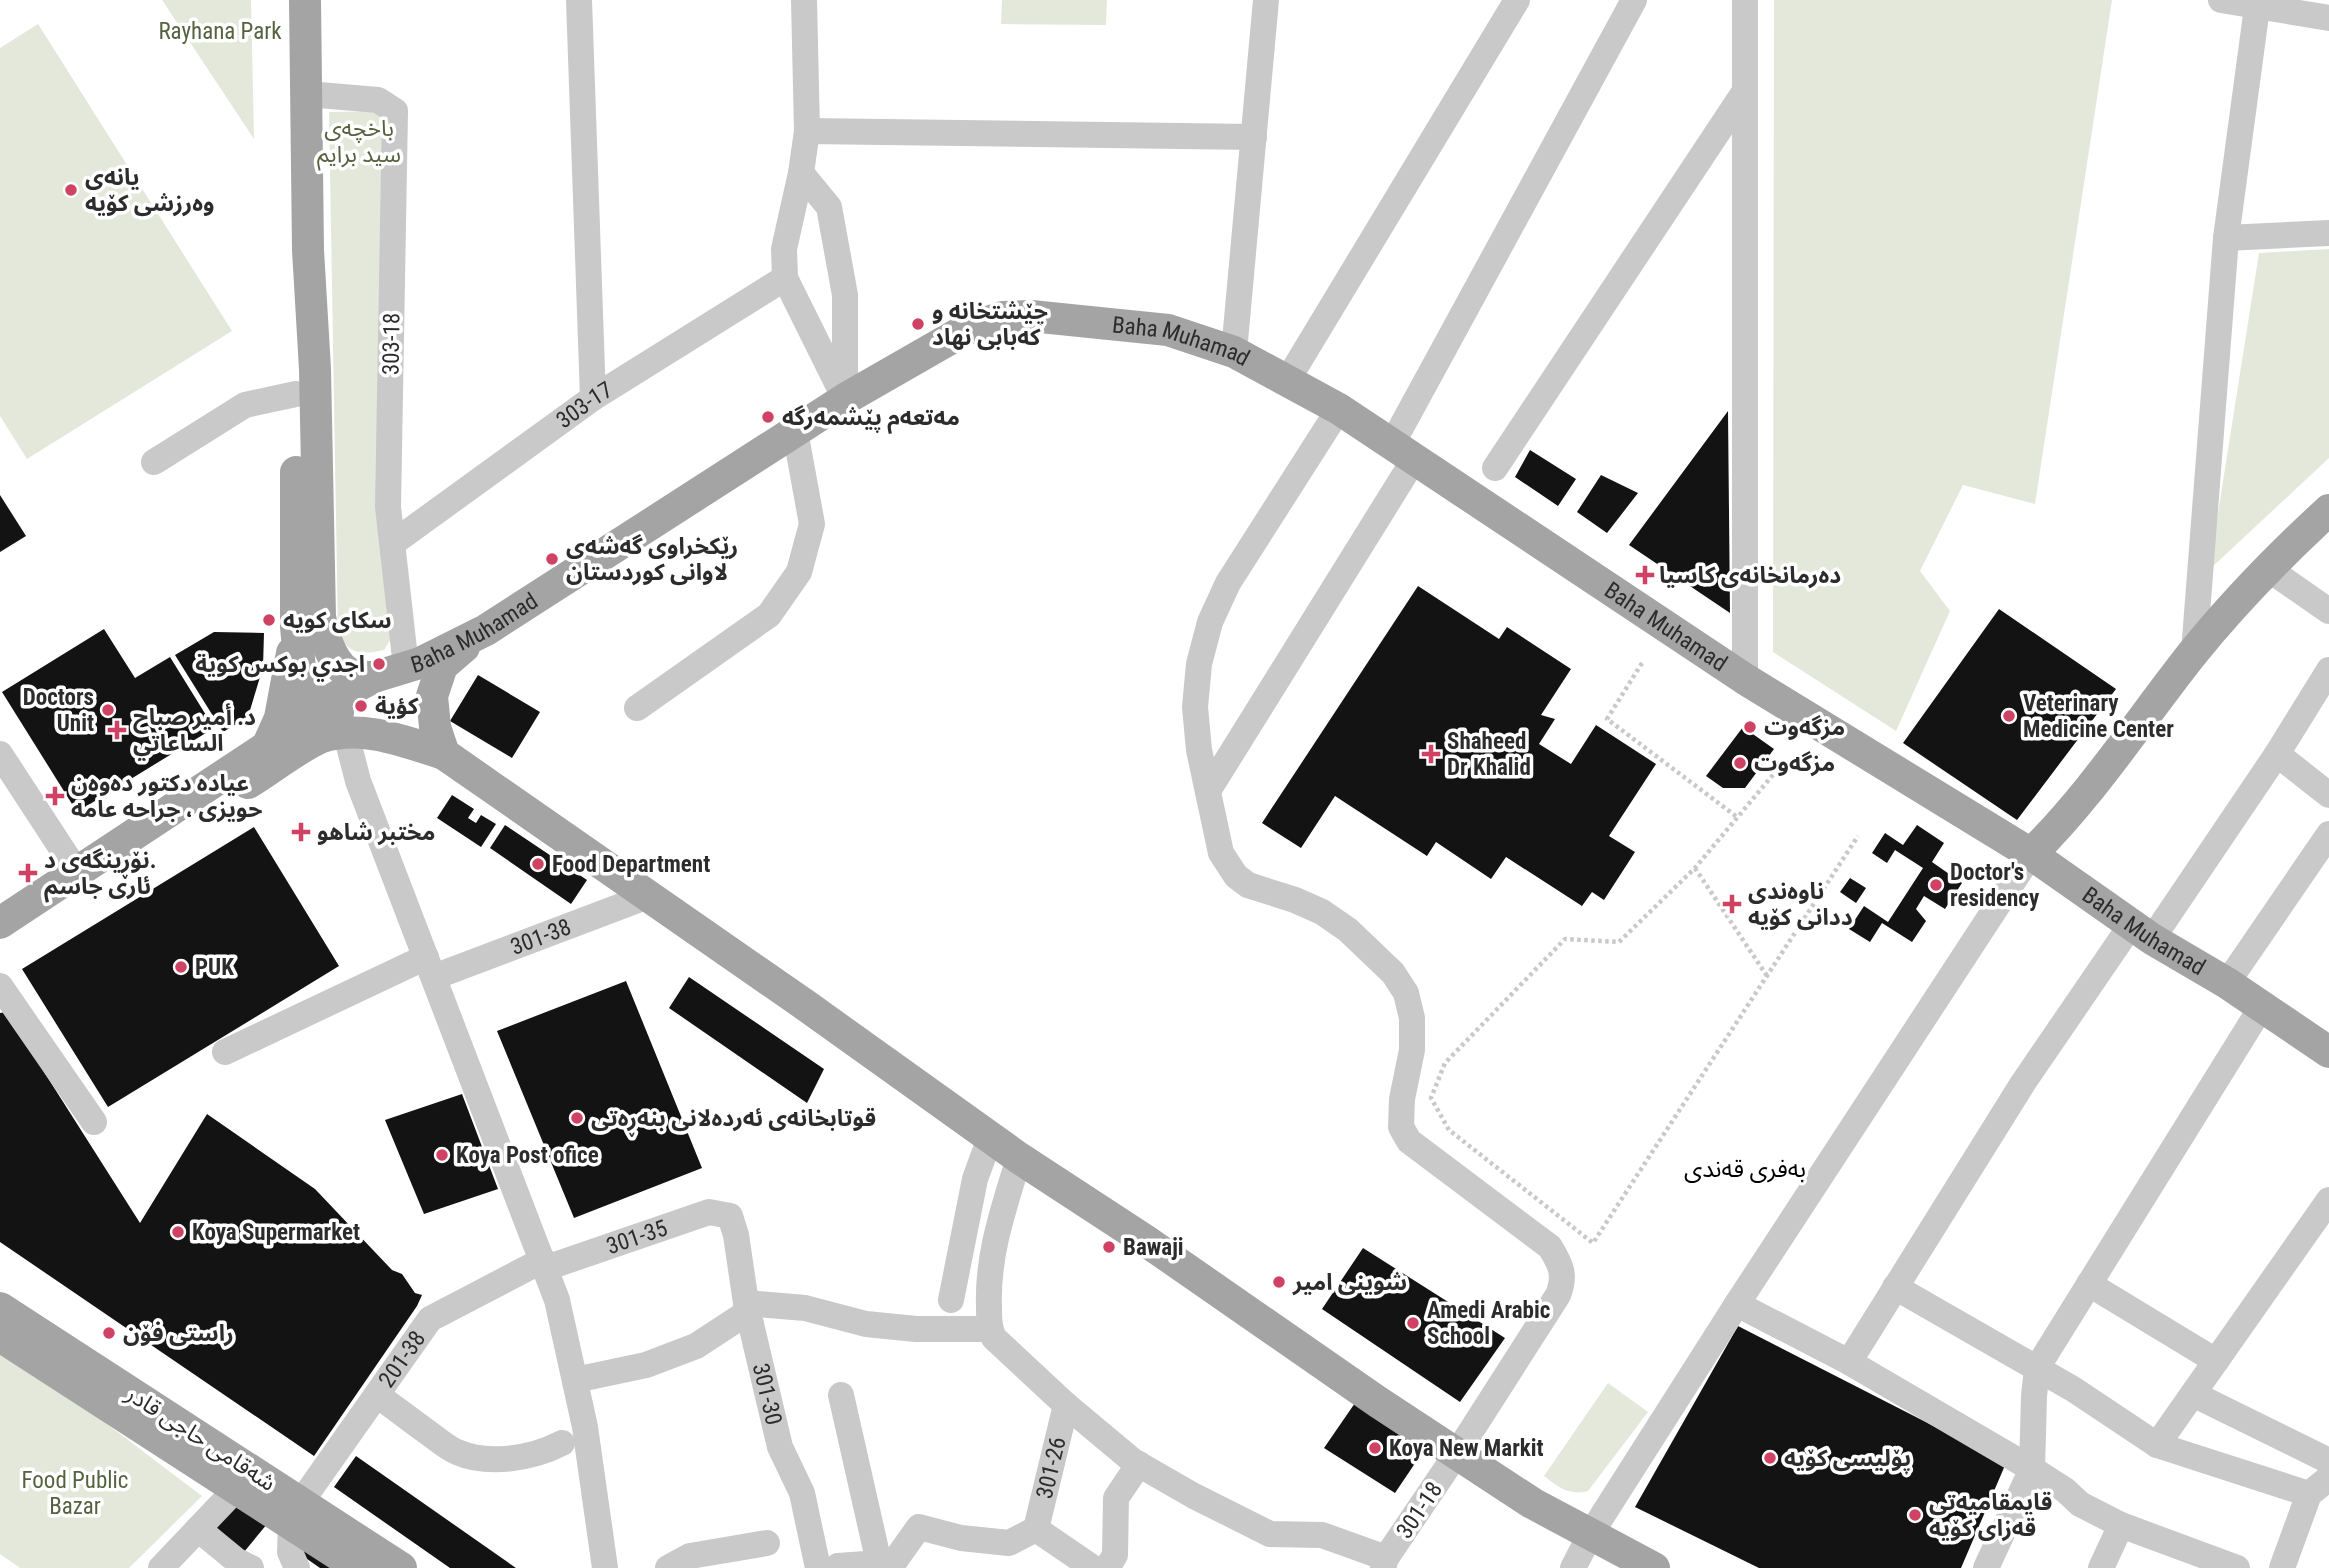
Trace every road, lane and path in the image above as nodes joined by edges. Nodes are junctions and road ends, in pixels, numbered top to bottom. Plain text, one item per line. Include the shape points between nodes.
1 (305, 0) edge
2 (579, 0) edge
3 (804, 0) edge
4 (1266, 0) edge
5 (1517, 0) edge
6 (1634, 0) edge
7 (1745, 0) edge
8 (2221, 0) edge
9 (2257, 3) edge
10 (2329, 18) edge
11 (1745, 91) junction
12 (307, 94) junction
13 (807, 131) junction
14 (1254, 137) junction
15 (801, 173) junction
16 (2329, 233) edge
17 (2226, 237) junction
18 (307, 250) junction
19 (785, 278) junction
20 (1234, 352) junction
21 (1287, 382) junction
22 (296, 394) junction
23 (593, 398) junction
24 (845, 399) junction
25 (1339, 409) junction
26 (795, 431) junction
27 (1403, 451) junction
28 (154, 461) dead end
29 (1495, 468) dead end
30 (2329, 510) edge
31 (393, 543) junction
32 (2267, 568) junction
33 (2329, 611) edge
34 (296, 627) junction
35 (486, 630) junction
36 (331, 652) junction
37 (2194, 652) junction
38 (1642, 663) dead end
39 (406, 667) junction
40 (2329, 670) edge
41 (374, 677) junction
42 (1745, 679) junction
43 (636, 708) dead end
44 (316, 726) junction
45 (0, 754) edge
46 (444, 754) junction
47 (2277, 754) junction
48 (1782, 764) dead end
49 (1208, 791) junction
50 (2329, 795) edge
51 (1737, 817) junction
52 (2329, 834) edge
53 (1858, 836) dead end
54 (2031, 854) junction
55 (1695, 868) junction
56 (77, 872) junction
57 (648, 896) junction
58 (1, 927) edge
59 (2141, 932) junction
60 (430, 967) junction
61 (1767, 976) junction
62 (2227, 984) junction
63 (0, 986) edge
64 (2262, 1006) junction
65 (225, 1052) dead end
66 (2329, 1052) edge
67 (94, 1122) dead end
68 (990, 1138) junction
69 (1019, 1158) junction
70 (2329, 1200) edge
71 (730, 1216) joint
72 (544, 1264) junction
73 (2089, 1284) junction
74 (1895, 1287) junction
75 (951, 1300) dead end
76 (1737, 1304) junction
77 (747, 1307) junction
78 (0, 1308) edge
79 (990, 1329) junction
80 (0, 1336) edge
81 (2216, 1361) junction
82 (1849, 1362) junction
83 (2037, 1368) junction
84 (575, 1380) junction
85 (2193, 1394) junction
86 (377, 1395) junction
87 (841, 1395) dead end
88 (1066, 1405) junction
89 (562, 1443) dead end
90 (2157, 1445) junction
91 (1457, 1453) junction
92 (2329, 1461) edge
93 (1139, 1464) junction
94 (2032, 1469) junction
95 (2319, 1486) edge
96 (236, 1489) junction
97 (296, 1513) junction
98 (2121, 1525) junction
99 (198, 1529) junction
100 (1036, 1529) junction
101 (1590, 1535) junction
102 (767, 1543) dead end
103 (1384, 1563) edge
104 (891, 1564) edge
105 (1091, 1566) edge
106 (161, 1568) edge
107 (251, 1568) edge
108 (298, 1568) edge
109 (359, 1568) edge
110 (401, 1568) edge
111 (605, 1568) edge
112 (668, 1568) edge
113 (818, 1568) edge
114 (836, 1568) edge
115 (1573, 1568) edge
116 (1654, 1568) edge
117 (1986, 1568) edge
118 (2101, 1568) edge
119 (2237, 1568) edge
120 (2282, 1568) edge

1 - 12 main road
2 - 23 street
3 - 13 street
4 - 14 street
5 - 21 street
6 - 27 street
7 - 11 street
8 - 9 street
9 - 10 street
9 - 17 street
11 - 29 street
11 - 42 street
12 - 18 main road
12 - 31 street, 303-18 via 378,100 395,111 388,507
13 - 14 street
13 - 15 street
14 - 20 street
15 - 19 street via 784,249
15 - 24 street via 829,207 845,295
16 - 17 street
17 - 37 street
18 - 22 main road
18 - 36 main road via 316,369 320,617
19 - 23 street, 303-17
19 - 24 street
20 - 21 main road, Baha Muhamad
20 - 24 main road, Baha Muhamad via 1168,330 1003,317 967,328
21 - 25 main road, Baha Muhamad
22 - 28 street via 245,405
22 - 34 main road
23 - 31 street, 303-17
24 - 26 main road, Baha Muhamad
25 - 27 main road, Baha Muhamad
25 - 49 street, 301-18 via 1228,583 1210,622 1199,664 1195,707
26 - 35 main road, Baha Muhamad
26 - 43 street via 811,524 799,572 768,615
27 - 42 main road, Baha Muhamad
27 - 49 street
30 - 32 main road
31 - 39 street, 303-18
32 - 33 street
32 - 37 main road
34 - 44 main road via 301,680 310,696
34 - 44 main road via 280,718
35 - 39 main road, Baha Muhamad
35 - 46 main road via 442,666 432,696
36 - 41 main road via 355,676
36 - 44 main road
37 - 54 main road via 2074,808
38 - 51 path via 1607,719
39 - 41 main road, Baha Muhamad
40 - 47 street
41 - 44 main road, Baha Muhamad
42 - 54 main road, Baha Muhamad
44 - 46 main road via 356,723
44 - 56 main road, Baha Muhamad
44 - 58 main road via 53,909
44 - 60 street via 358,781
45 - 56 street
46 - 57 main road
47 - 50 street
47 - 59 street
48 - 51 path
49 - 91 street, 301-18 via 1221,853 1236,876 1339,924 1393,973 1406,993 1412,1050 1401,1127 1409,1141 1549,1247 1561,1265 1558,1295
51 - 55 path
52 - 62 street
53 - 61 path
54 - 59 main road, Baha Muhamad
54 - 76 street
55 - 61 path
55 - 61 path via 1619,942 1565,939 1445,1063 1431,1098 1449,1130 1593,1243
56 - 58 main road, Baha Muhamad
57 - 60 street, 301-38
57 - 68 main road
59 - 62 main road, Baha Muhamad
59 - 74 street via 2022,1083
60 - 65 street, 301-38
60 - 72 street
62 - 64 main road, Baha Muhamad
63 - 67 street
64 - 66 main road, Baha Muhamad
64 - 73 street
68 - 69 main road
68 - 75 street via 975,1178
69 - 79 street via 993,1244 988,1278
69 - 91 main road
70 - 81 street
71 - 72 street, 301-35 via 709,1212
71 - 77 street, 301-30
72 - 84 street
72 - 86 street, 201-38 via 430,1319
73 - 81 street
73 - 83 street
74 - 82 street
74 - 83 street
76 - 82 street
76 - 101 street
77 - 79 street via 805,1308 878,1326
77 - 84 street via 695,1346 646,1365
77 - 113 street, 301-30 via 780,1447 802,1493
78 - 97 main road, شەقامی حاجی قادر
79 - 88 street via 994,1338
80 - 96 main road, شەقامی حاجی قادر
81 - 85 street
82 - 94 street
83 - 90 street
83 - 94 street
84 - 111 street
85 - 90 street
85 - 92 street
86 - 89 street via 454,1451 471,1457 526,1456
86 - 97 street, 201-38
87 - 104 street
88 - 93 street
88 - 100 street, 301-26
90 - 95 street
91 - 101 main road
91 - 103 street, 301-18
93 - 103 street via 1270,1534 1322,1535
93 - 105 street via 1116,1498 1115,1555
94 - 98 street via 2080,1504
94 - 117 street
95 - 120 street
96 - 97 main road, شەقامی حاجی قادر
96 - 99 street
97 - 108 street via 290,1552
97 - 109 main road, شەقامی حاجی قادر
97 - 110 main road, شەقامی حاجی قادر
98 - 118 street
98 - 119 street
99 - 106 street
99 - 107 street
100 - 104 street via 1009,1543 919,1527
100 - 105 street
101 - 115 street
101 - 116 main road
102 - 112 street via 690,1556
104 - 114 street

